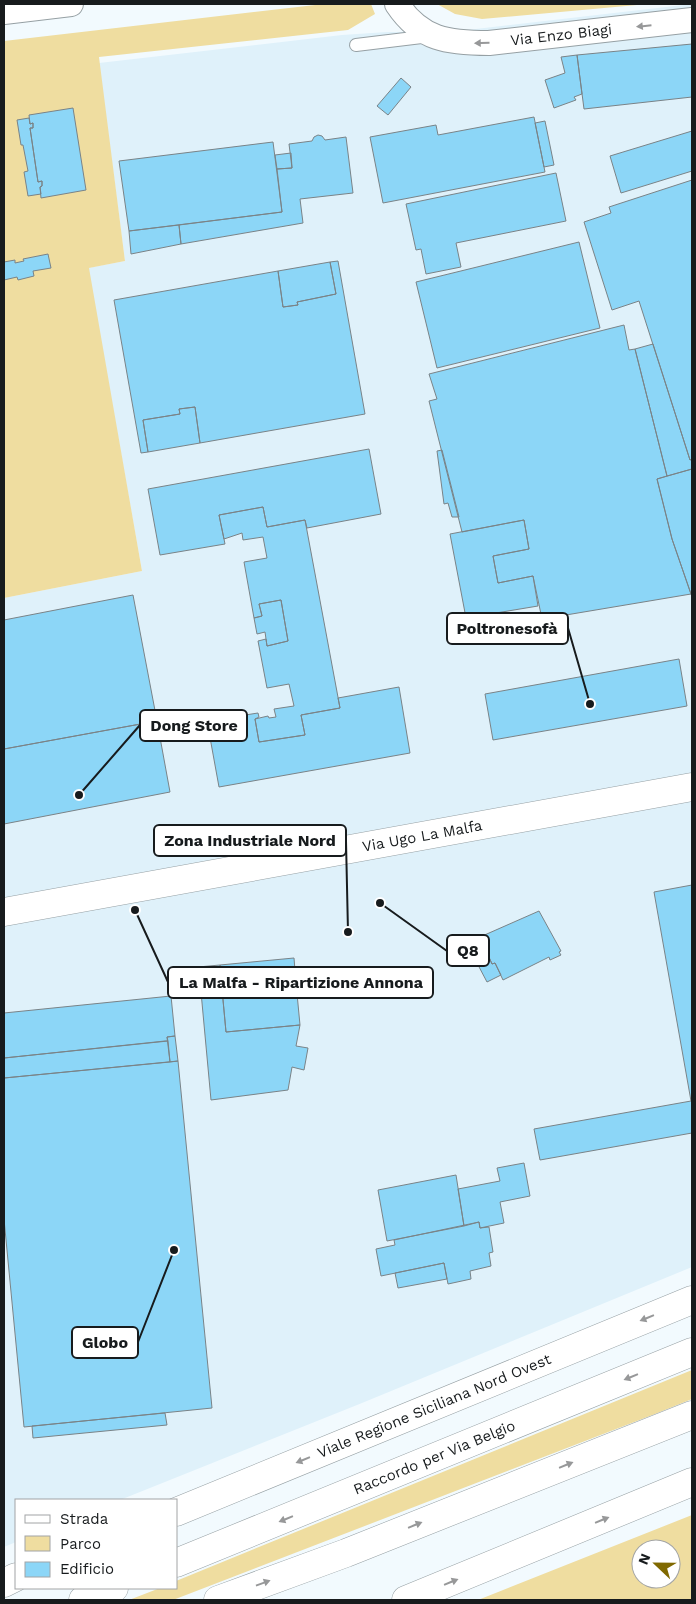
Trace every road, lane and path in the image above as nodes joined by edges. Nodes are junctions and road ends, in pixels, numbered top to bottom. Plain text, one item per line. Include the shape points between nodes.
1 (71, 4) edge
2 (397, 4) edge
3 (4, 12) edge
4 (692, 20) edge
5 (430, 36) junction
6 (356, 45) dead end
7 (692, 787) edge
8 (4, 912) edge
9 (692, 1300) edge
10 (692, 1352) edge
11 (692, 1415) edge
12 (692, 1482) edge
13 (178, 1511) edge
14 (178, 1562) edge
15 (111, 1589) edge
16 (83, 1600) edge
17 (218, 1600) edge
18 (406, 1600) edge

1 - 3 street
2 - 5 street via 405,16
4 -> 5 street, Via Enzo Biagi via 488,43 463,43
5 - 6 lane
7 - 8 main road, Via Ugo La Malfa
9 -> 13 main road, Viale Regione Siciliana Nord Ovest
10 -> 14 main road, Raccordo per Via Belgio
17 -> 11 main road via 346,1553
18 -> 12 main road
15 - 16 main road

